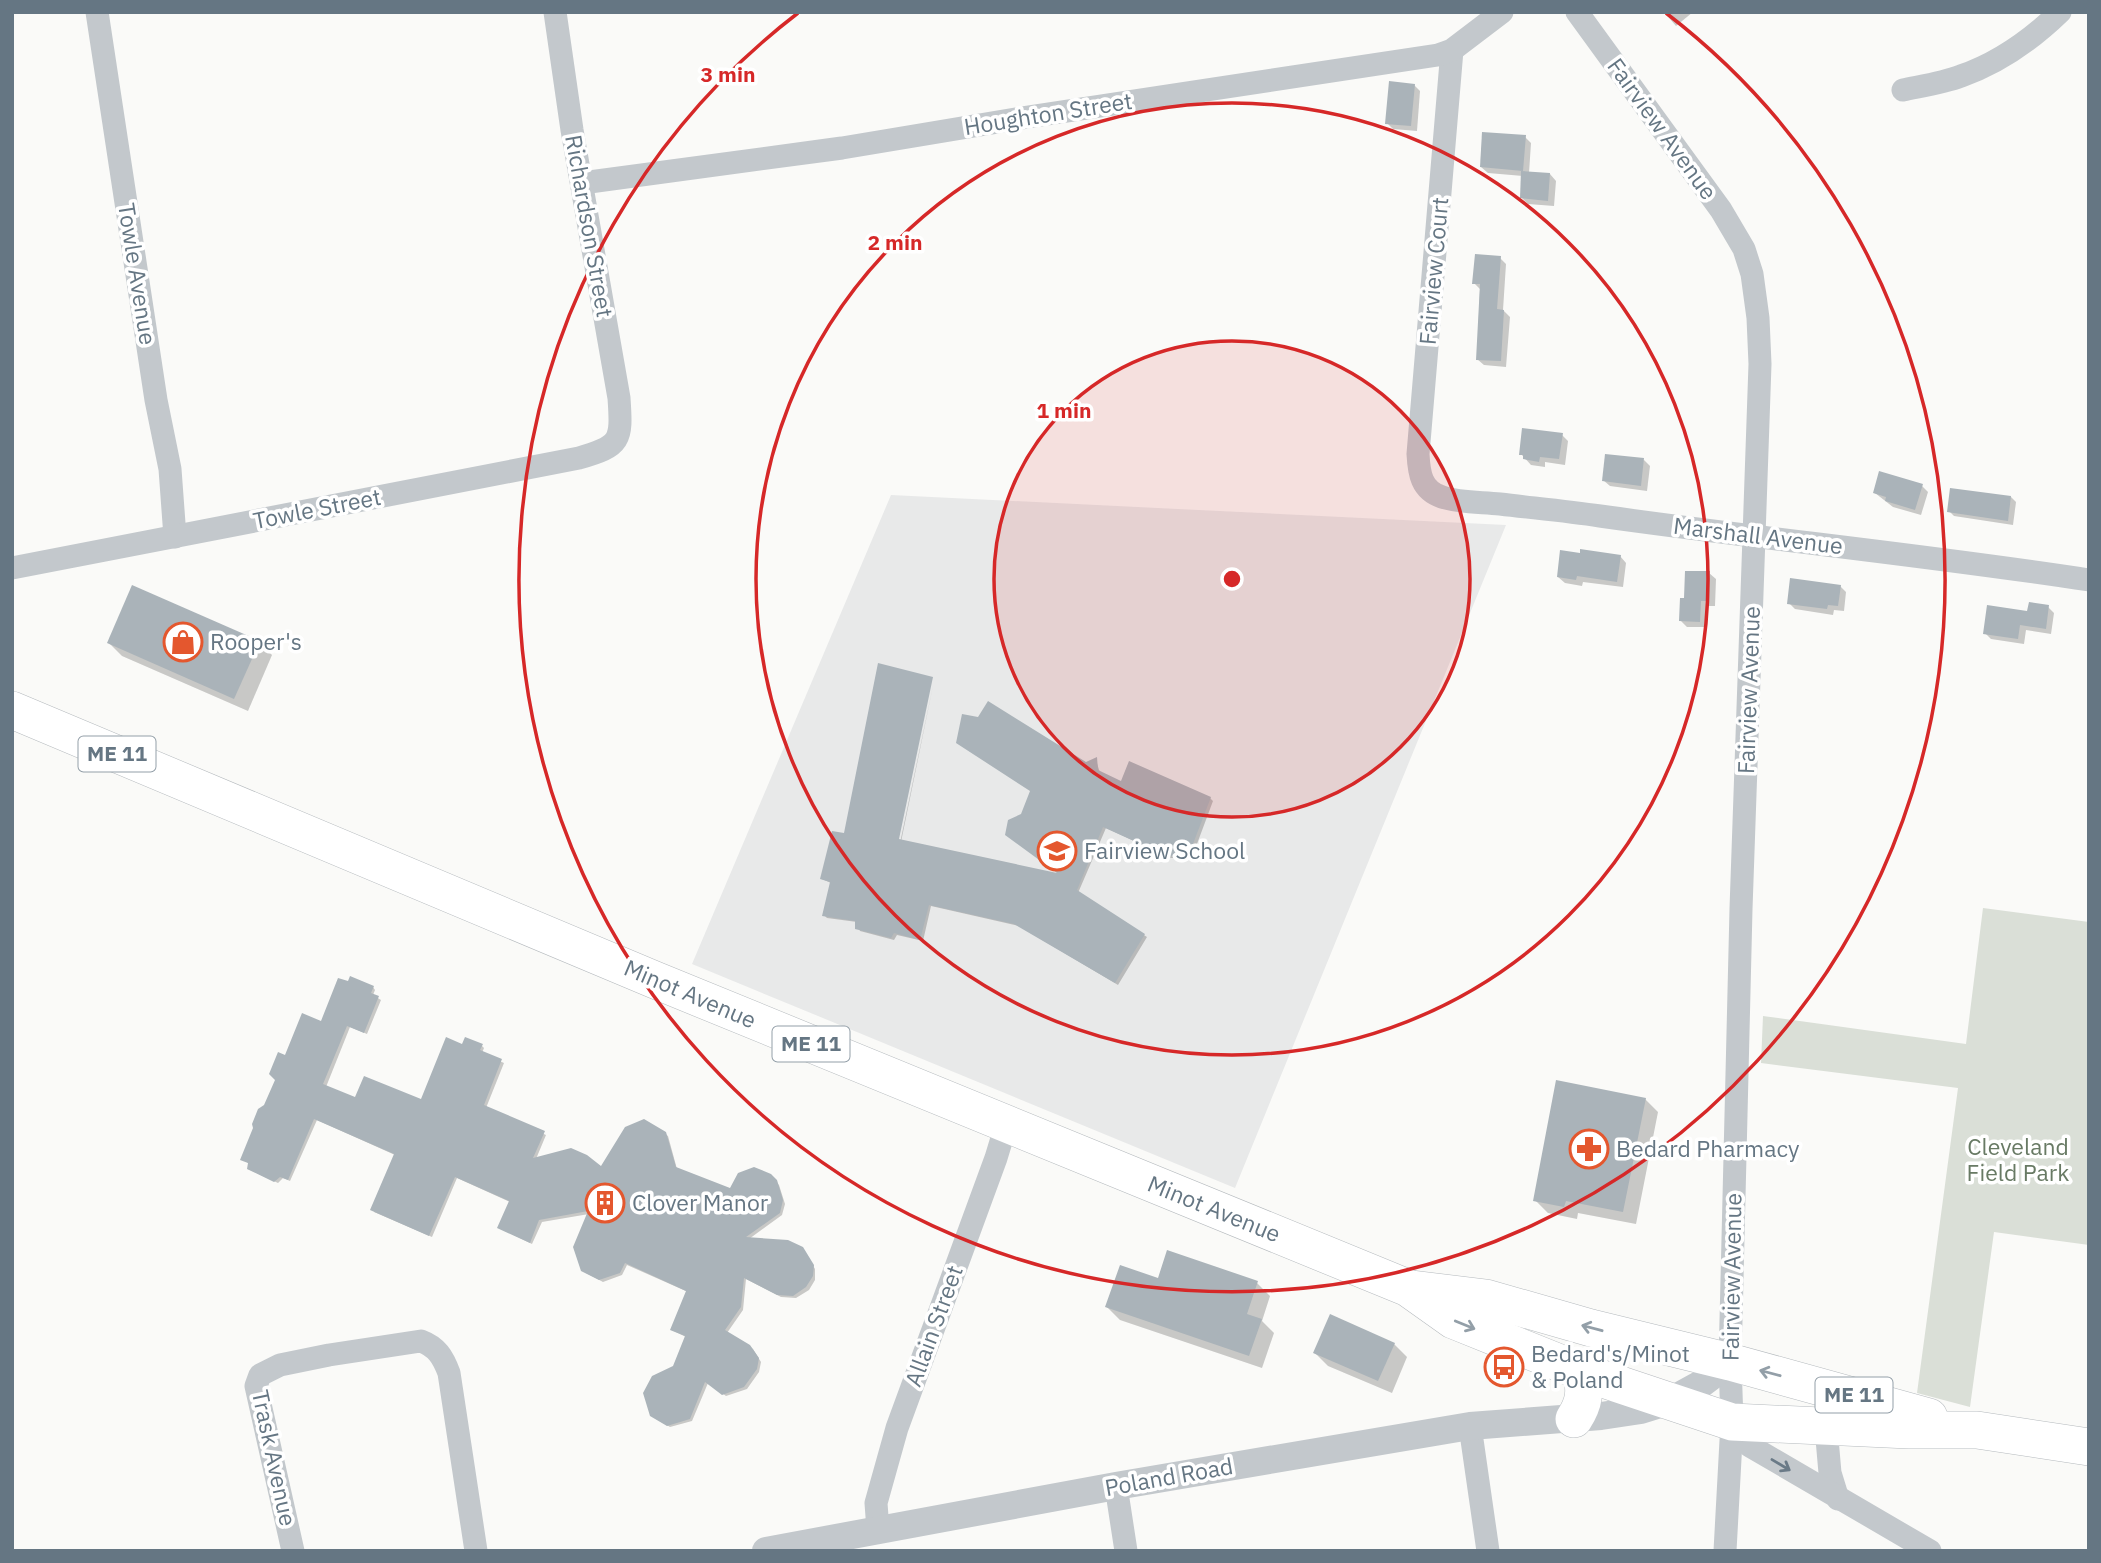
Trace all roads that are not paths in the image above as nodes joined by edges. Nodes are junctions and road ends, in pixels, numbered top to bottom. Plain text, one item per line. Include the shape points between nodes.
1 (97, 12) edge
2 (555, 12) edge
3 (1502, 12) edge
4 (1577, 12) edge
5 (2060, 12) edge
6 (1452, 50) junction
7 (1903, 90) dead end
8 (582, 183) junction
9 (616, 439) joint
10 (1429, 489) joint
11 (1755, 535) junction
12 (175, 537) junction
13 (12, 568) edge
14 (2089, 580) edge
15 (12, 710) edge
16 (1006, 1125) junction
17 (1408, 1288) junction
18 (1730, 1362) junction
19 (1582, 1372) junction
20 (1820, 1386) junction
21 (1670, 1401) junction
22 (1574, 1419) junction
23 (1732, 1422) junction
24 (1470, 1426) junction
25 (1827, 1426) junction
26 (1977, 1430) junction
27 (2089, 1447) edge
28 (1116, 1486) junction
29 (1838, 1499) junction
30 (878, 1530) junction
31 (293, 1551) edge
32 (476, 1551) edge
33 (766, 1551) edge
34 (1126, 1551) edge
35 (1488, 1551) edge
36 (1725, 1551) edge
37 (1930, 1551) edge

1 - 12 street, Towle Avenue via 170,469
2 - 8 street, Richardson Street
3 - 6 street, Houghton Street
4 - 11 street, Fairview Avenue via 1721,210 1744,249 1758,318
5 - 7 street via 1995,61 1960,77
6 - 8 street, Houghton Street via 842,148
6 - 10 street, Fairview Court via 1418,454 1419,477
8 - 9 street, Richardson Street via 619,398 621,426
9 - 12 street, Towle Street via 606,450 579,458
10 - 11 street, Marshall Avenue via 1442,497 1468,501
11 - 14 street, Marshall Avenue
11 - 18 street, Fairview Avenue
12 - 13 street, Towle Street
15 - 16 main road, Minot Avenue / ME 11
16 - 17 main road, Minot Avenue / ME 11
16 - 30 street, Allain Street via 897,1428 876,1503
18 -> 17 main road, Minot Avenue / ME 11 via 1486,1298
17 -> 19 main road, Minot Avenue / ME 11 via 1453,1320
20 -> 18 main road, Minot Avenue / ME 11
18 - 21 street, Poland Road
18 - 23 street, Fairview Avenue
19 - 21 main road, Minot Avenue / ME 11
19 - 22 main road via 1583,1405
20 - 25 street
20 - 26 main road, Minot Avenue / ME 11
21 - 22 street, Poland Road via 1641,1410
21 - 23 main road, Minot Avenue / ME 11
22 - 23 street, Poland Road
22 - 24 street, Poland Road
23 - 25 main road, ME 11
23 -> 29 street via 1750,1446
23 - 36 street, Fairview Avenue
24 - 28 street, Poland Road
24 - 35 street
25 - 26 main road, ME 11
25 - 29 street via 1830,1473
26 - 27 main road, ME 11
28 - 30 street, Poland Road
28 - 34 street
29 - 37 street
30 - 33 street, Poland Road
31 - 32 street, Trask Avenue via 256,1386 260,1375 279,1365 411,1341 432,1345 449,1373

